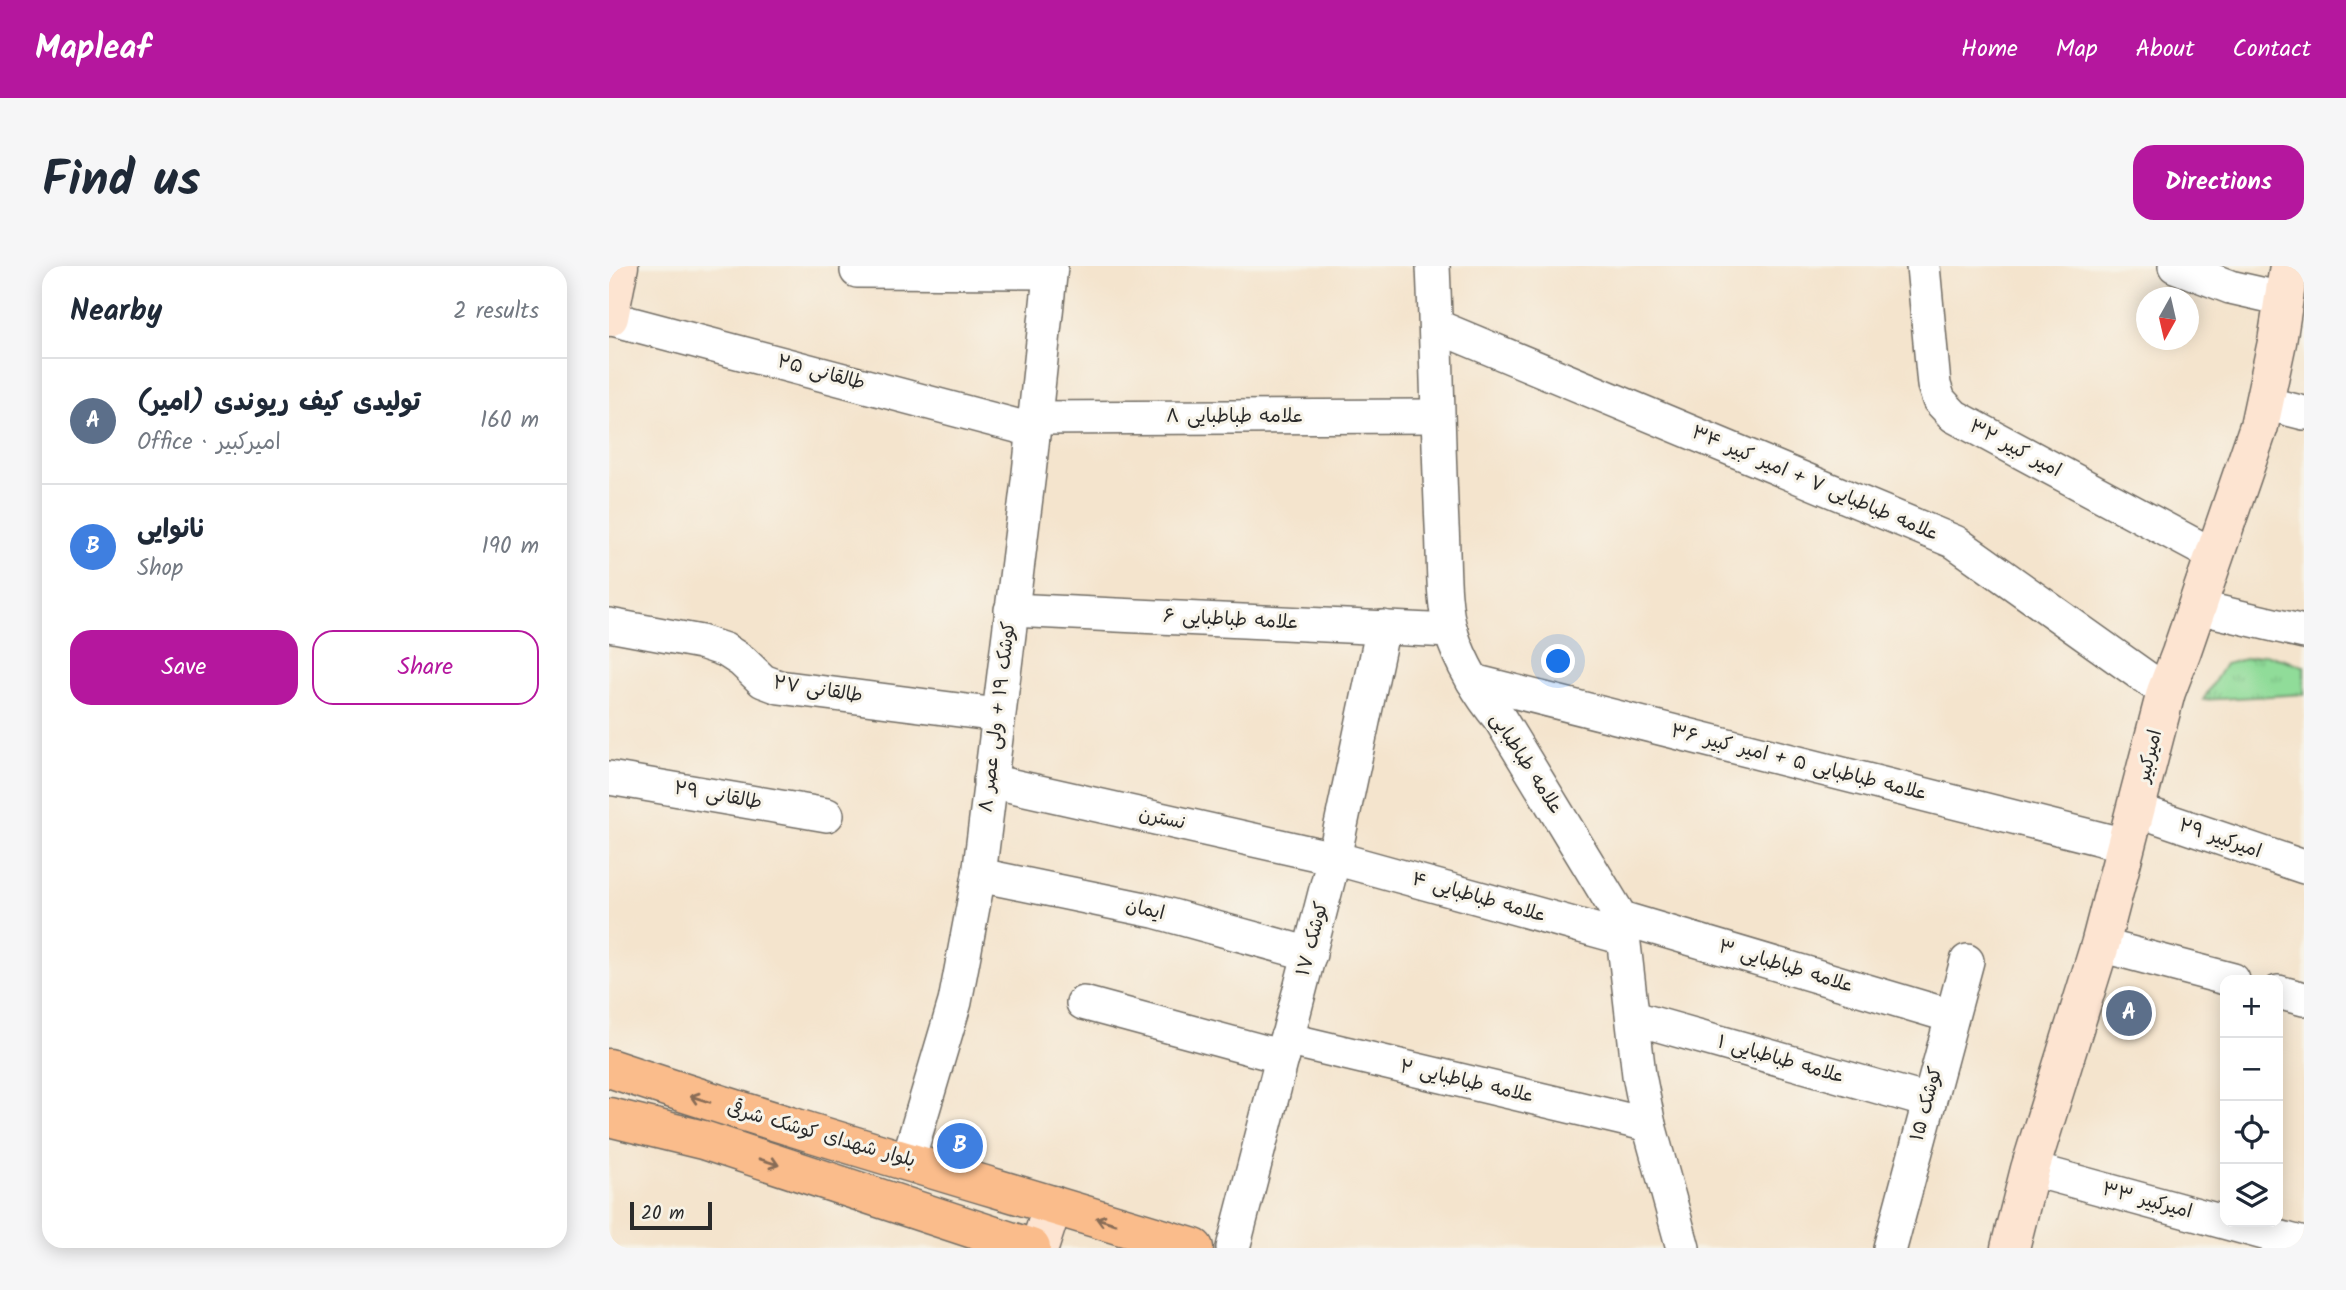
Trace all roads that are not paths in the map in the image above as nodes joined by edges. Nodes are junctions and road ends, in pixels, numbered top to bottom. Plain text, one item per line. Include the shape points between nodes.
1 (619, 266) edge
2 (1433, 266) edge
3 (1923, 266) edge
4 (2175, 266) edge
5 (1051, 269) edge
6 (857, 271) dead end
7 (2286, 282) edge
8 (609, 318) edge
9 (1436, 326) junction
10 (2264, 403) junction
11 (2304, 413) edge
12 (1437, 416) junction
13 (1033, 424) junction
14 (2215, 556) junction
15 (2197, 607) junction
16 (1011, 610) junction
17 (609, 625) edge
18 (1383, 627) junction
19 (1451, 631) junction
20 (2304, 632) edge
21 (1473, 681) junction
22 (2166, 692) junction
23 (997, 715) junction
24 (609, 778) edge
25 (990, 781) junction
26 (2137, 810) junction
27 (827, 815) dead end
28 (2125, 845) junction
29 (1334, 858) junction
30 (2304, 867) edge
31 (979, 875) junction
32 (1623, 928) junction
33 (2100, 946) junction
34 (1310, 954) junction
35 (1967, 961) dead end
36 (2220, 977) edge
37 (2283, 993) edge
38 (2304, 999) edge
39 (1083, 1003) dead end
40 (1951, 1016) junction
41 (1634, 1018) junction
42 (1285, 1048) junction
43 (609, 1068) edge
44 (1928, 1101) junction
45 (609, 1116) edge
46 (1649, 1125) junction
47 (908, 1160) junction
48 (2030, 1169) junction
49 (1053, 1205) junction
50 (2304, 1244) edge
51 (1031, 1248) edge
52 (1039, 1248) edge
53 (1194, 1248) edge
54 (1233, 1248) edge
55 (1683, 1248) edge
56 (1890, 1248) edge
57 (2010, 1248) edge

1 - 8 main road
2 - 9 street, علامه طباطبایی
3 - 14 street, امیر کبیر ۳۲ via 1934,385 1939,400 1954,416
4 - 7 street via 2230,287
5 - 6 street
5 - 13 street, کوشک ۱۹ + ولی عصر ۸
7 - 10 main road, امیرکبیر
8 - 13 street, طالقانی ۲۵
9 - 12 street, علامه طباطبایی
9 - 22 street, علامه طباطبایی ۷ + امیر کبیر ۳۴ via 1955,542
10 - 11 street
10 - 14 main road, امیرکبیر
12 - 13 street, علامه طباطبایی ۸
12 - 19 street, علامه طباطبایی
13 - 16 street, کوشک ۱۹ + ولی عصر ۸
14 - 15 main road, امیرکبیر
15 - 20 street
15 - 22 main road, امیرکبیر
16 - 18 street, علامه طباطبایی ۶
16 - 23 street, کوشک ۱۹ + ولی عصر ۸
17 - 23 street, طالقانی ۲۷ via 725,650 763,681 779,687
18 - 19 street, علامه طباطبایی ۶
18 - 29 street, کوشک ۱۷
19 - 21 street, علامه طباطبایی
21 - 28 street, علامه طباطبایی ۵ + امیر کبیر ۳۶
21 - 32 street, علامه طباطبایی
22 - 26 main road, امیرکبیر
23 - 25 street, کوشک ۱۹ + ولی عصر ۸
24 - 27 street, طالقانی ۲۹
25 - 29 street, نسترن
25 - 31 street, کوشک ۱۹ + ولی عصر ۸
26 - 28 main road, امیرکبیر
26 - 30 street, امیرکبیر ۲۹
28 - 33 main road, امیرکبیر
29 - 32 street, علامه طباطبایی ۴
29 - 34 street, کوشک ۱۷
31 - 34 street, ایمان via 1154,911
31 - 47 street, کوشک ۱۹ + ولی عصر ۸ via 955,1002
32 - 40 street, علامه طباطبایی ۳
32 - 41 street, علامه طباطبایی
33 - 36 street
33 - 48 main road, امیرکبیر
34 - 42 street, کوشک ۱۷
35 - 40 street, کوشک ۱۵
37 - 38 street
39 - 42 street, علامه طباطبایی ۲
40 - 44 street, کوشک ۱۵
41 - 44 street, علامه طباطبایی ۱
41 - 46 street, علامه طباطبایی
42 - 46 street, علامه طباطبایی ۲
42 - 54 street, کوشک ۱۷
47 -> 43 main road, بلوار شهدای کوشک شرقی via 732,1110
44 - 56 street, کوشک ۱۵
45 -> 51 main road, بلوار شهدای کوشک شرقی via 703,1140
46 - 55 street, علامه طباطبایی
47 - 49 main road, بلوار شهدای کوشک شرقی
48 - 50 street, امیرکبیر ۳۳
48 - 57 main road, امیرکبیر
49 - 52 main road
53 -> 49 main road, بلوار شهدای کوشک شرقی

